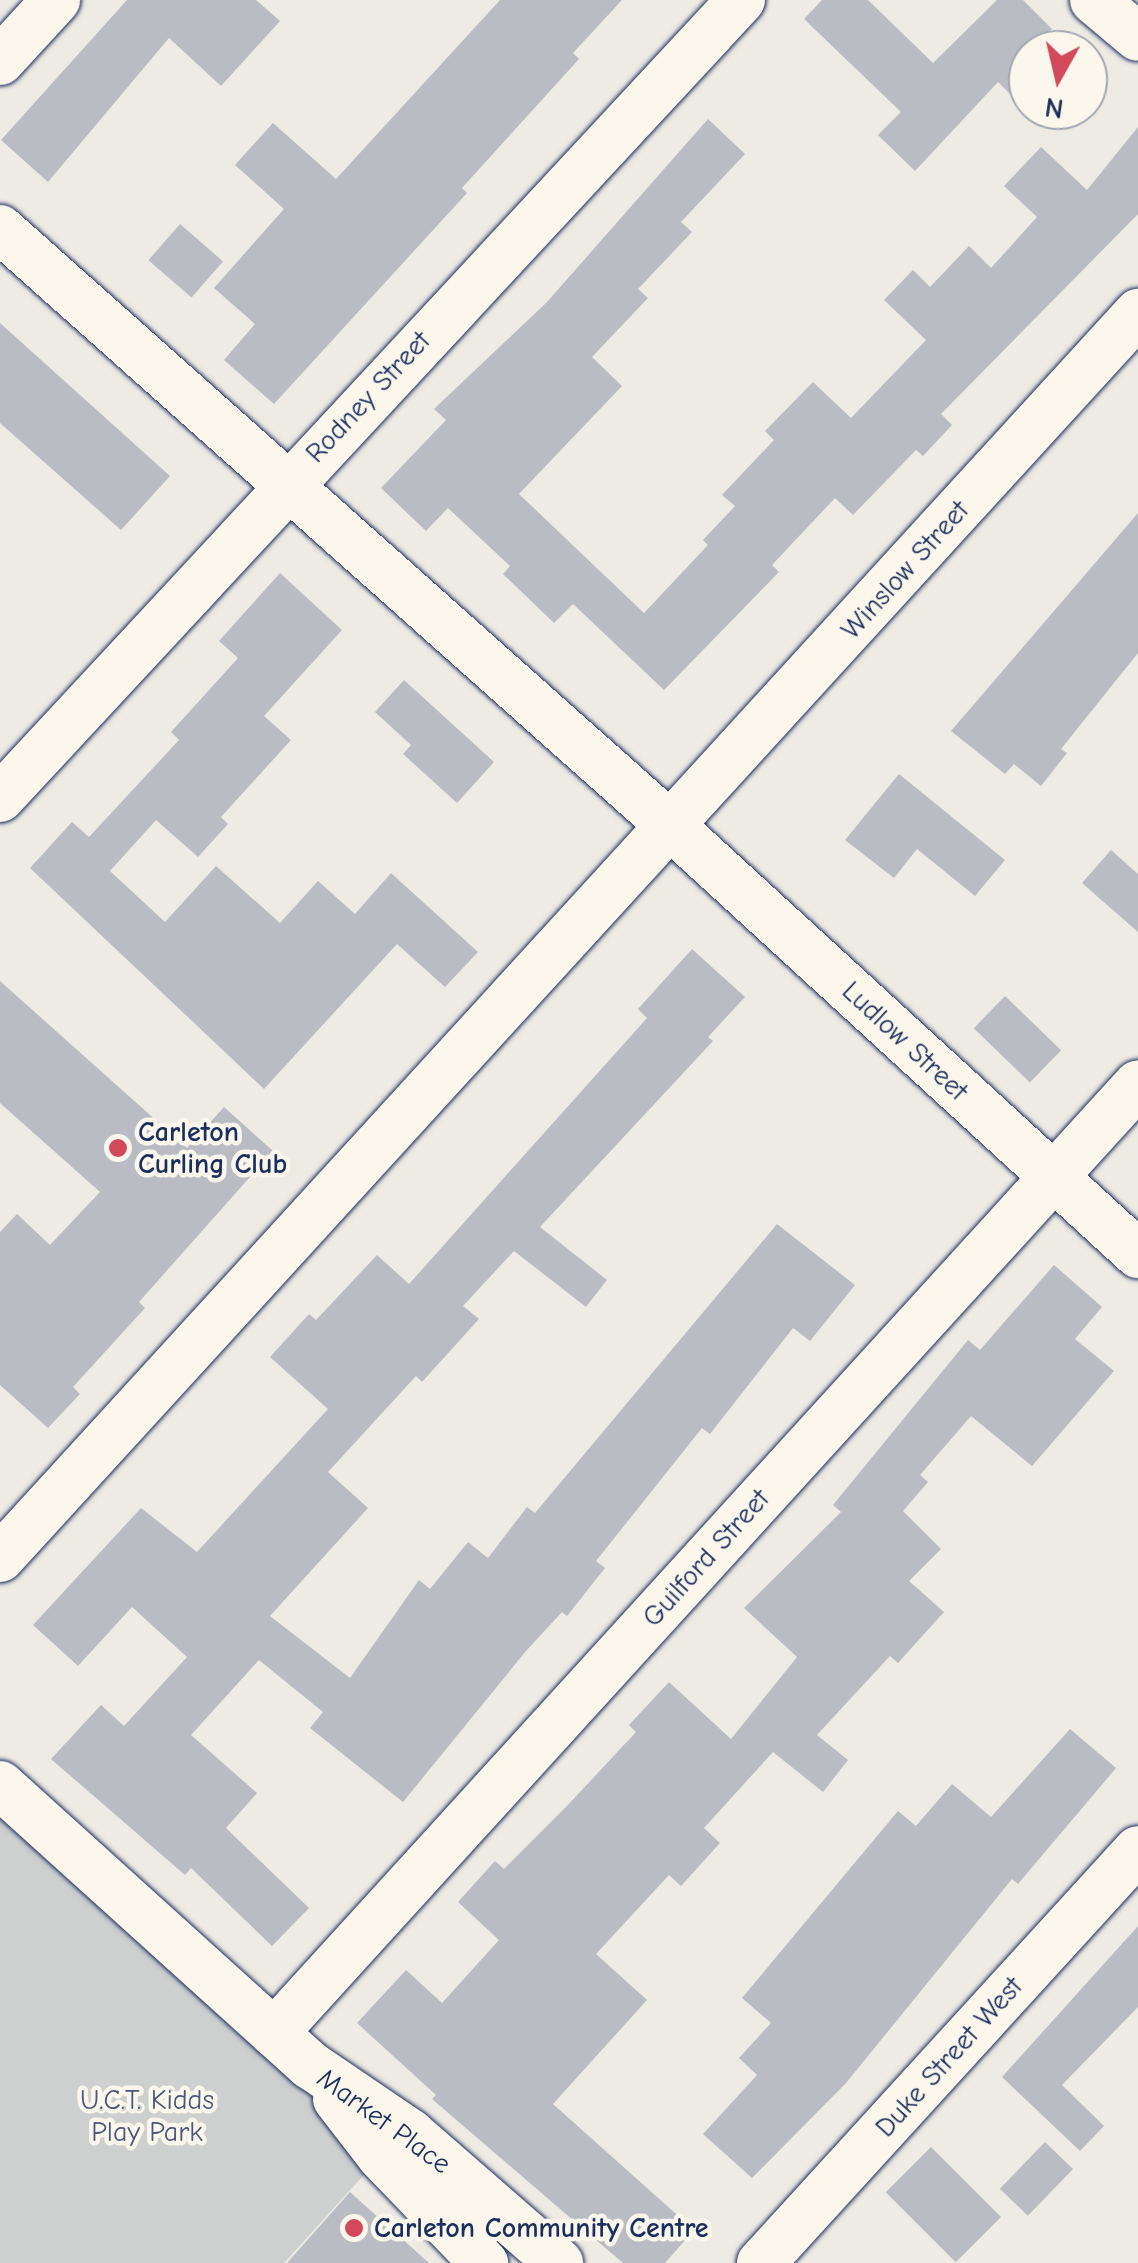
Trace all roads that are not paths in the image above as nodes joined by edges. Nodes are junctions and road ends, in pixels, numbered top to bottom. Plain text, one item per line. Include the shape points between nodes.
1 (56, 0) edge
2 (741, 0) edge
3 (1094, 0) edge
4 (1138, 37) edge
5 (0, 61) edge
6 (0, 229) edge
7 (1138, 313) edge
8 (285, 484) junction
9 (0, 798) edge
10 (673, 828) junction
11 (1138, 1084) edge
12 (1052, 1178) junction
13 (1138, 1254) edge
14 (0, 1558) edge
15 (0, 1785) edge
16 (1138, 1850) edge
17 (274, 2033) junction
18 (310, 2065) junction
19 (484, 2263) edge
20 (559, 2263) edge
21 (761, 2263) edge

1 - 5 street
2 - 8 street, Rodney Street
3 - 4 street
6 - 8 street, Ludlow Street
7 - 10 street, Winslow Street
8 - 9 street, Rodney Street
8 - 10 street, Ludlow Street
10 - 12 street, Ludlow Street
10 - 14 street, Winslow Street
11 - 12 street, Guilford Street
12 - 13 street, Ludlow Street
12 - 17 street, Guilford Street
15 - 17 street
16 - 21 street, Duke Street West
17 - 18 street
18 - 19 street, Market Place via 381,2156
18 - 20 street, Market Place via 410,2133

